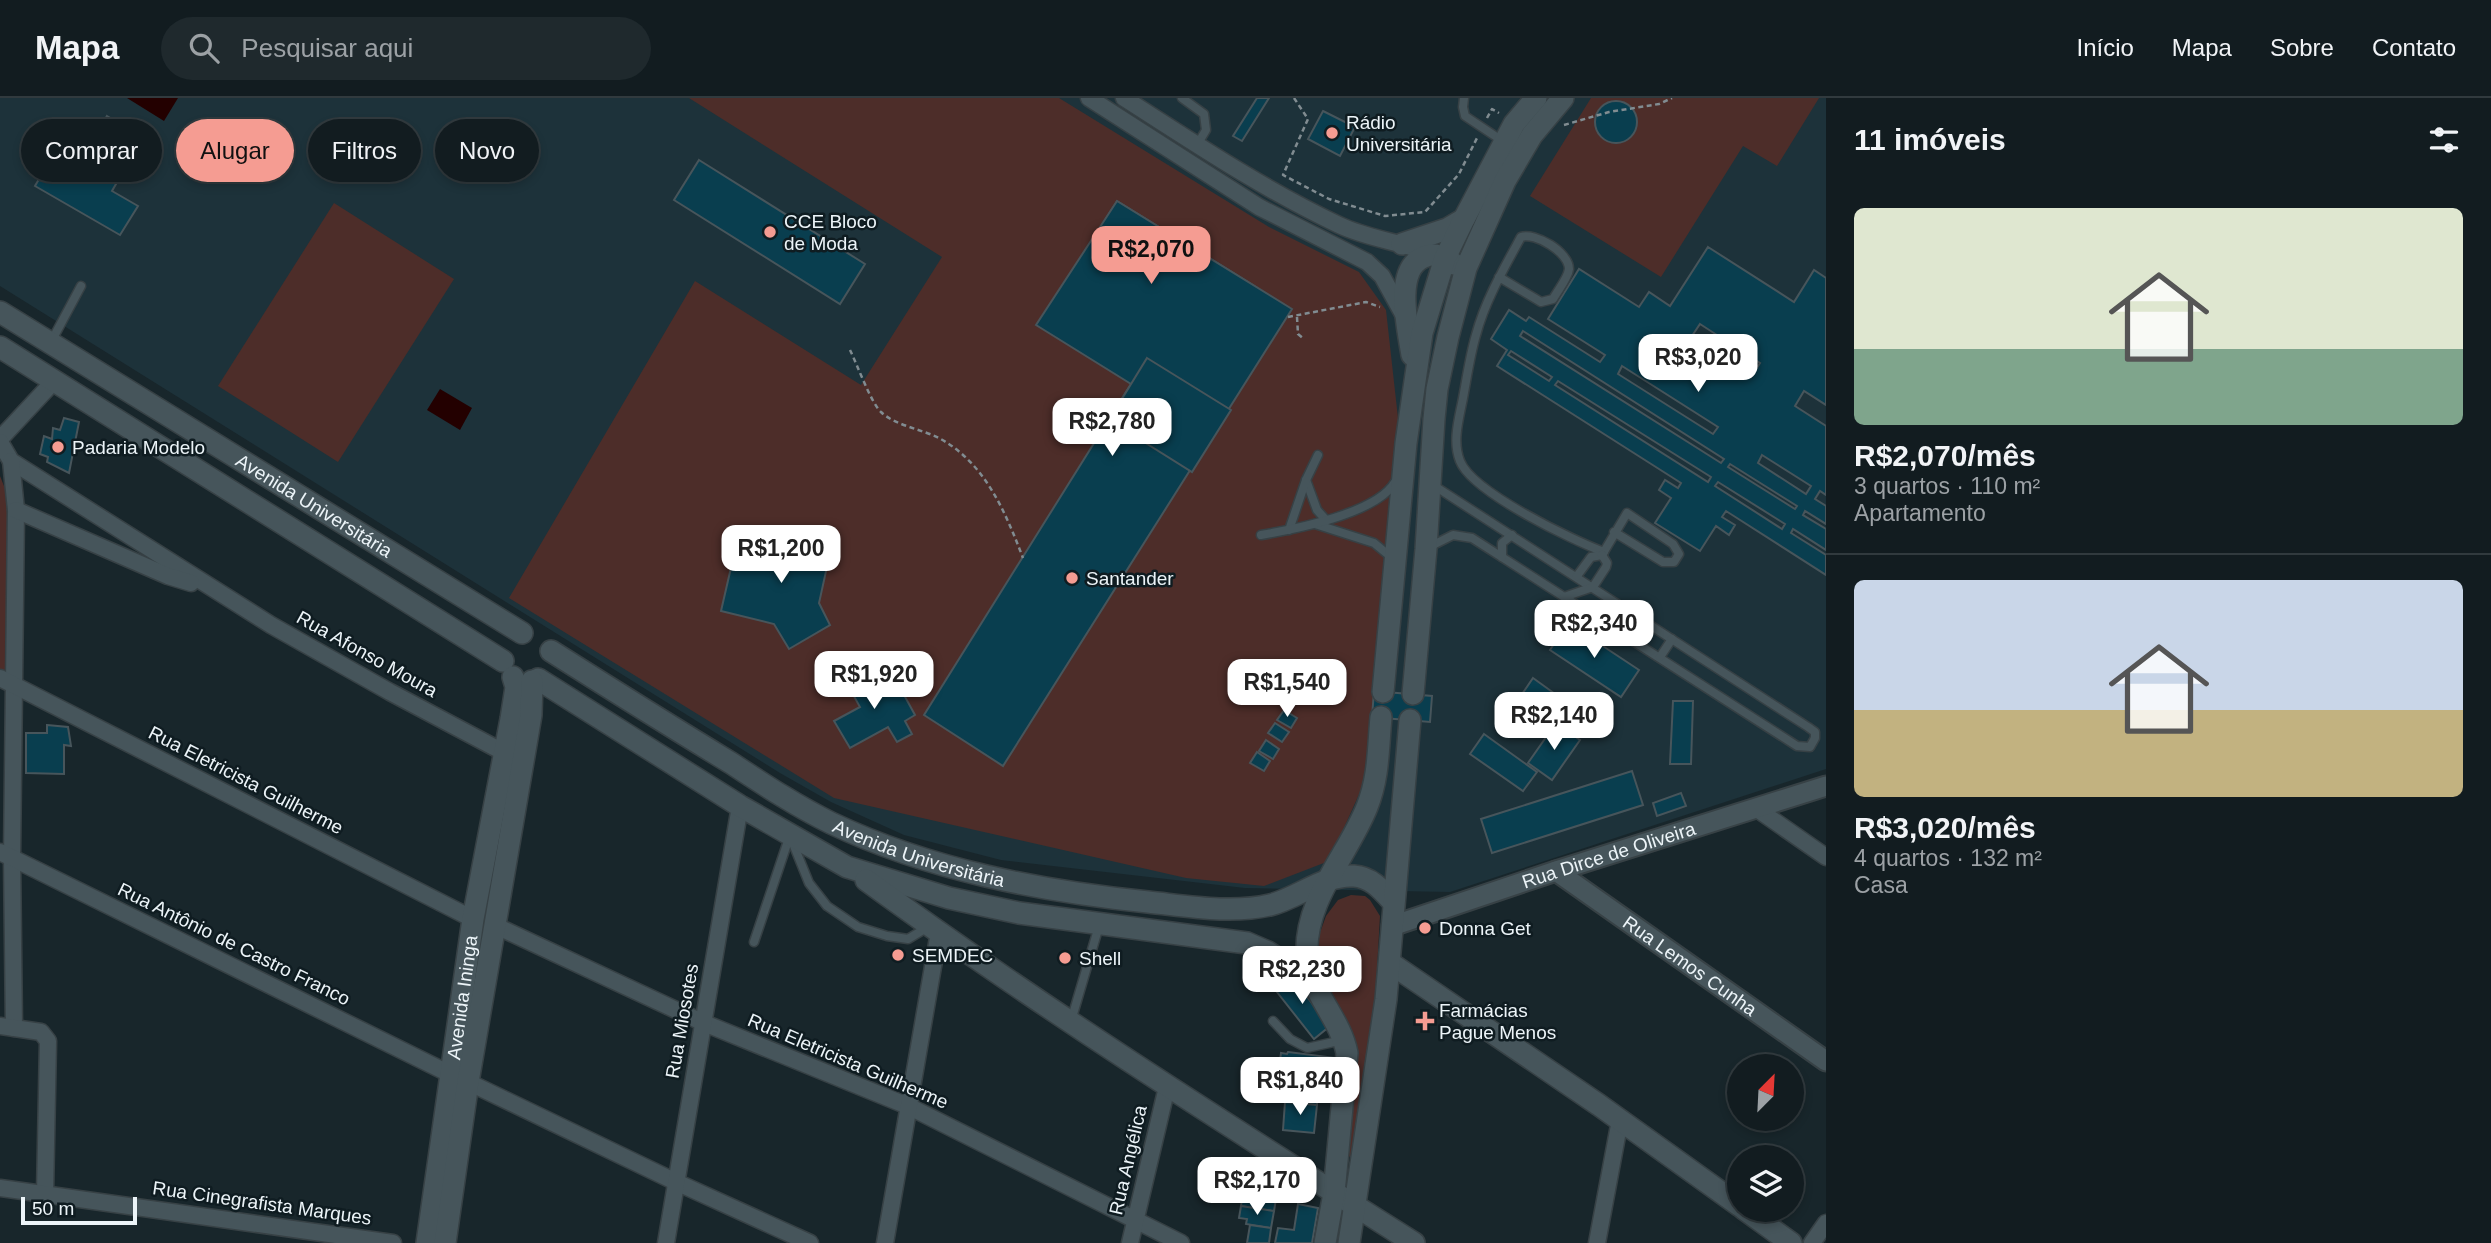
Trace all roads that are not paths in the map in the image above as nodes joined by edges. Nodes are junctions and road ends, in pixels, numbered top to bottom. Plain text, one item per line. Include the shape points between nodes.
1 (1089, 98) edge
2 (1124, 98) edge
3 (1182, 98) edge
4 (1464, 98) edge
5 (1536, 98) edge
6 (1563, 98) edge
7 (1517, 133) junction
8 (1197, 145) junction
9 (1464, 219) junction
10 (1402, 244) junction
11 (1439, 256) junction
12 (1499, 277) junction
13 (1462, 282) junction
14 (81, 286) dead end
15 (0, 312) edge
16 (0, 318) edge
17 (1408, 325) junction
18 (30, 331) junction
19 (50, 343) junction
20 (0, 347) edge
21 (1415, 372) junction
22 (55, 380) junction
23 (122, 385) junction
24 (0, 440) edge
25 (1318, 455) dead end
26 (11, 461) junction
27 (1404, 467) junction
28 (1306, 481) junction
29 (1428, 482) junction
30 (16, 510) junction
31 (1326, 520) junction
32 (1315, 524) junction
33 (1289, 530) junction
34 (1614, 533) junction
35 (1261, 535) dead end
36 (1512, 536) junction
37 (1426, 549) junction
38 (1603, 553) junction
39 (1502, 557) junction
40 (1396, 561) junction
41 (1577, 576) junction
42 (1593, 587) junction
43 (211, 589) junction
44 (1564, 597) junction
45 (522, 633) junction
46 (1389, 636) junction
47 (1672, 639) junction
48 (1418, 640) junction
49 (551, 651) junction
50 (1660, 657) junction
51 (522, 674) junction
52 (7, 681) edge
53 (1383, 692) dead end
54 (1413, 694) dead end
55 (1381, 717) dead end
56 (1410, 720) dead end
57 (514, 755) junction
58 (1826, 786) edge
59 (740, 807) junction
60 (1757, 809) junction
61 (830, 822) junction
62 (790, 835) junction
63 (816, 849) junction
64 (6, 855) edge
65 (1826, 857) edge
66 (847, 867) junction
67 (1556, 872) junction
68 (1329, 880) junction
69 (1115, 899) junction
70 (1393, 902) junction
71 (473, 919) junction
72 (1105, 924) junction
73 (494, 925) junction
74 (1392, 926) junction
75 (934, 930) junction
76 (754, 942) dead end
77 (1390, 963) junction
78 (1310, 979) junction
79 (1273, 1021) dead end
80 (1071, 1022) junction
81 (704, 1023) junction
82 (7, 1027) edge
83 (1344, 1040) junction
84 (1826, 1061) edge
85 (459, 1078) junction
86 (1167, 1087) junction
87 (908, 1106) junction
88 (1620, 1120) junction
89 (676, 1182) junction
90 (0, 1188) edge
91 (1334, 1193) junction
92 (45, 1194) junction
93 (1727, 1197) edge
94 (1356, 1206) junction
95 (1135, 1221) junction
96 (1762, 1222) edge
97 (1826, 1223) edge
98 (393, 1243) edge
99 (427, 1243) edge
100 (445, 1243) edge
101 (666, 1243) edge
102 (810, 1243) edge
103 (885, 1243) edge
104 (1130, 1243) edge
105 (1181, 1243) edge
106 (1325, 1243) edge
107 (1349, 1243) edge
108 (1414, 1243) edge
109 (1597, 1243) edge
110 (1791, 1243) edge
111 (1812, 1243) edge

1 - 17 street via 1259,207 1367,262 1382,276
2 - 8 street
3 - 8 lane via 1204,114 1206,130
4 - 7 lane via 1465,116 1482,128
5 - 7 main road
6 - 7 main road
7 - 9 main road
7 - 13 main road via 1506,181
8 - 10 street via 1241,174 1340,226
9 - 10 main road
9 - 11 main road
10 - 11 street
11 - 13 main road via 1459,269
11 - 17 main road via 1426,256 1410,268 1405,288
11 - 21 main road
12 - 12 lane via 1541,302 1553,299 1569,272 1568,263 1563,255 1528,234 1521,237
12 - 38 lane via 1476,333 1457,429 1461,464 1489,492
13 - 29 main road via 1437,389
14 - 19 lane
15 - 18 main road, Avenida Universitária
16 - 18 main road
17 - 21 main road
18 - 19 main road, Avenida Universitária
19 - 23 main road, Avenida Universitária
20 - 22 main road, Avenida Universitária
21 - 27 main road
22 - 23 main road via 69,380 111,402 124,395
22 - 24 street
22 - 51 main road, Avenida Universitária
23 - 45 main road, Avenida Universitária
24 - 26 street, Rua Afonso Moura
25 - 28 lane
26 - 30 street
26 - 43 street, Rua Afonso Moura
27 - 31 lane via 1380,499
27 - 40 main road
28 - 31 lane
28 - 33 lane
29 - 36 lane
29 - 37 main road
30 - 43 street, Rua Afonso Moura via 168,576
30 - 52 street
31 - 32 lane
32 - 33 lane
32 - 40 lane via 1374,544
33 - 35 lane
34 - 34 lane via 1663,562 1674,562 1679,554 1673,544 1627,513
34 - 38 lane
36 - 39 lane via 1502,543
36 - 41 lane
37 - 39 lane via 1453,535 1472,538
37 - 48 main road
38 - 41 lane via 1591,557
38 - 42 lane via 1606,567
39 - 44 lane
40 - 46 main road
41 - 42 lane
42 - 44 lane
42 - 47 lane
43 - 57 street, Rua Afonso Moura via 390,692
44 - 50 lane
45 - 49 main road via 543,638
45 - 51 main road via 505,646
46 - 48 main road
46 - 53 main road
47 - 50 lane
47 - 50 lane via 1815,732 1810,747 1797,746
48 - 54 main road
49 - 51 main road via 549,667
49 - 61 main road, Avenida Universitária
51 - 57 main road via 516,687
51 - 59 main road, Avenida Universitária
52 - 64 street
52 - 71 street, Rua Eletricista Guilherme
55 - 68 main road via 1376,784
56 - 70 main road
57 - 71 main road, Avenida Ininga
57 - 73 main road, Avenida Ininga
58 - 60 street, Rua Dirce de Oliveira
59 - 62 main road, Avenida Universitária
59 - 81 street, Rua Miosotes
60 - 65 street
60 - 67 street, Rua Dirce de Oliveira
61 - 63 main road
61 - 69 main road, Avenida Universitária via 976,874
62 - 63 main road, Avenida Universitária
62 - 75 lane via 809,883 827,906 858,927 908,939
62 - 76 lane
63 - 66 main road, Avenida Universitária
64 - 82 street
64 - 85 street, Rua Antônio de Castro Franco
66 - 72 main road, Avenida Universitária via 949,898
66 - 75 main road
67 - 74 street, Rua Dirce de Oliveira
67 - 84 street, Rua Lemos Cunha
68 - 69 main road, Avenida Universitária via 1269,905 1240,908
68 - 70 main road via 1365,878
68 - 78 main road via 1308,939
69 - 72 main road
70 - 74 main road
71 - 73 main road
71 - 85 main road, Avenida Ininga
72 - 78 main road, Avenida Universitária via 1247,943
72 - 80 lane
73 - 81 street, Rua Eletricista Guilherme
73 - 85 main road, Avenida Ininga
74 - 77 main road
75 - 80 main road
75 - 87 street
77 - 88 main road
77 - 94 main road
78 - 83 main road
79 - 83 lane via 1290,1039 1307,1048
80 - 86 main road
81 - 87 street, Rua Eletricista Guilherme
81 - 89 street, Rua Miosotes
82 - 92 street via 41,1032 48,1041
83 - 91 main road via 1347,1068
85 - 89 street, Rua Antônio de Castro Franco
85 - 99 main road, Avenida Ininga
85 - 100 main road, Avenida Ininga
86 - 91 main road
86 - 95 street, Rua Angélica
87 - 95 street, Rua Eletricista Guilherme
87 - 103 street
88 - 93 main road
88 - 109 street
89 - 101 street, Rua Miosotes
89 - 102 street, Rua Antônio de Castro Franco
90 - 92 street, Rua Cinegrafista Marques
91 - 94 main road
91 - 106 main road
92 - 98 street, Rua Cinegrafista Marques
94 - 107 main road
94 - 108 main road
95 - 104 street, Rua Angélica
95 - 105 street, Rua Eletricista Guilherme
96 - 110 main road
97 - 111 street

